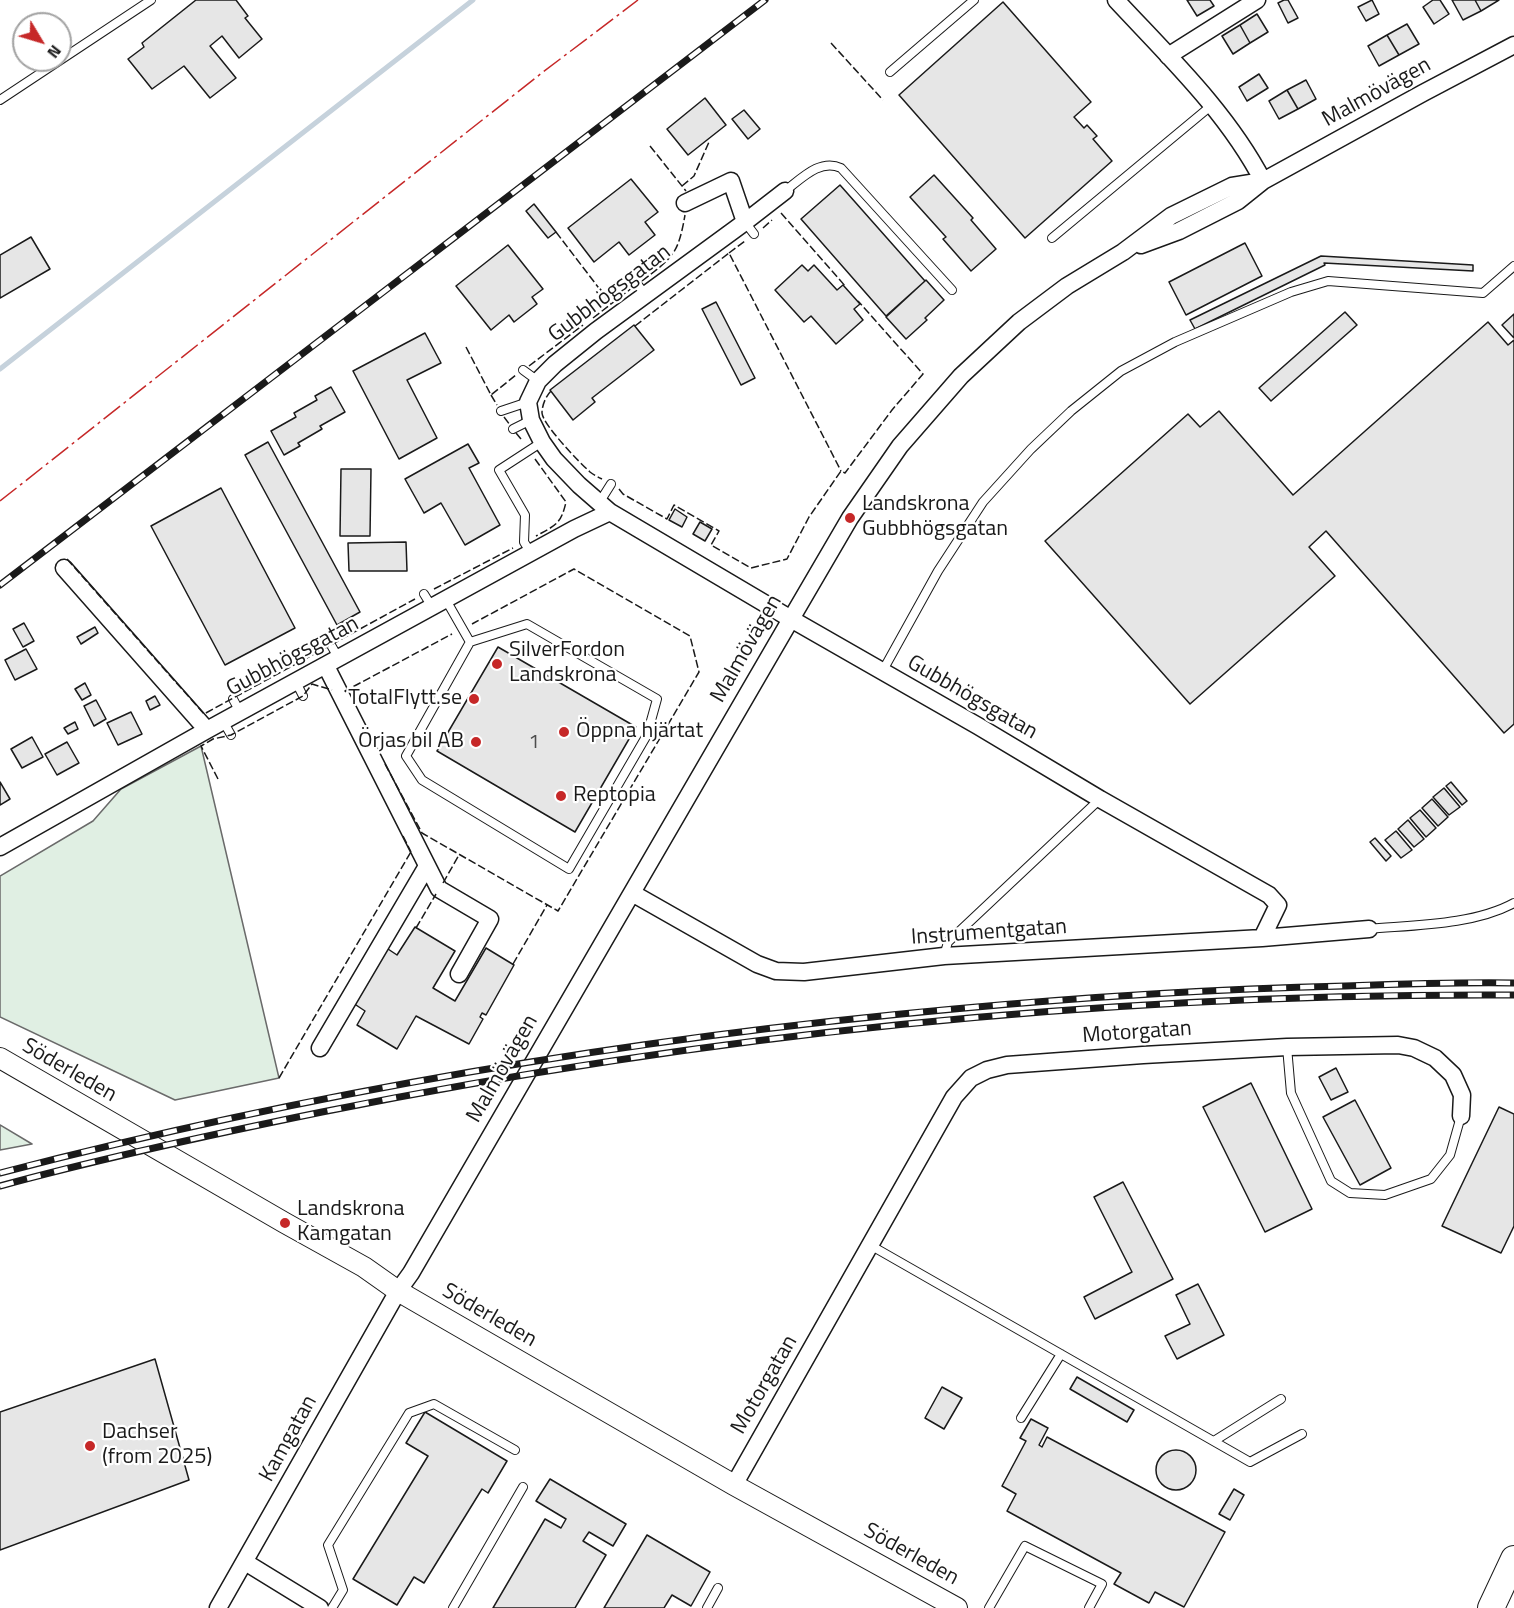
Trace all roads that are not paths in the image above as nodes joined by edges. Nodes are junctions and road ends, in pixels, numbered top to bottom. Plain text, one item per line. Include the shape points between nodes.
1 (151, 0) edge
2 (974, 0) edge
3 (1116, 0) edge
4 (1257, 0) edge
5 (1514, 45) edge
6 (1168, 56) junction
7 (890, 72) dead end
8 (0, 100) edge
9 (1212, 105) junction
10 (1263, 181) junction
11 (785, 190) joint
12 (685, 203) dead end
13 (749, 228) junction
14 (1052, 238) dead end
15 (1514, 266) edge
16 (952, 290) dead end
17 (523, 370) dead end
18 (538, 381) junction
19 (528, 402) junction
20 (501, 411) dead end
21 (531, 420) junction
22 (513, 429) dead end
23 (542, 442) junction
24 (611, 484) dead end
25 (605, 507) junction
26 (531, 554) junction
27 (64, 568) dead end
28 (434, 600) junction
29 (791, 619) junction
30 (470, 642) junction
31 (332, 657) junction
32 (882, 672) junction
33 (207, 730) junction
34 (1100, 799) junction
35 (0, 847) edge
36 (427, 866) junction
37 (632, 893) junction
38 (1514, 903) edge
39 (1369, 929) joint
40 (1262, 938) junction
41 (944, 956) junction
42 (459, 974) dead end
43 (1287, 1047) junction
44 (320, 1048) dead end
45 (0, 1058) edge
46 (1461, 1116) joint
47 (870, 1245) junction
48 (398, 1291) junction
49 (1061, 1354) junction
50 (1281, 1399) dead end
51 (1021, 1418) dead end
52 (1302, 1434) dead end
53 (1214, 1441) junction
54 (515, 1449) dead end
55 (734, 1485) junction
56 (523, 1487) dead end
57 (1514, 1559) edge
58 (245, 1562) junction
59 (718, 1588) dead end
60 (218, 1608) edge
61 (320, 1608) edge
62 (333, 1608) edge
63 (453, 1608) edge
64 (707, 1608) edge
65 (957, 1608) edge
66 (989, 1608) edge
67 (1089, 1608) edge
68 (1491, 1608) edge

1 - 8 lane
2 - 7 lane
3 - 6 street
4 - 6 street
5 - 10 street, Malmövägen
6 - 9 street
9 - 10 street
9 - 14 lane
10 - 29 street, Malmövägen via 1238,201 1179,231 1123,252 1067,286 1019,322 961,376 893,455 850,518
11 - 13 street, Gubbhögsgatan via 772,211
11 - 16 lane via 824,165 841,168
12 - 13 street via 731,181
13 - 18 street, Gubbhögsgatan via 641,289 592,327
15 - 32 lane via 1483,293 1328,282 1291,292 1174,342 1120,371 1031,449 984,502 938,572
17 - 18 lane
18 - 19 street, Gubbhögsgatan
19 - 20 lane
19 - 21 street, Gubbhögsgatan
21 - 22 lane
21 - 23 street, Gubbhögsgatan
23 - 25 street, Gubbhögsgatan via 579,485
23 - 26 lane via 499,470 525,515 524,542
24 - 25 lane
25 - 26 street, Gubbhögsgatan
25 - 29 street, Gubbhögsgatan
26 - 28 street, Gubbhögsgatan
27 - 33 street
28 - 30 lane
28 - 31 street, Gubbhögsgatan
29 - 32 street, Gubbhögsgatan
29 - 37 street, Malmövägen
30 - 30 lane via 528,624 657,699 647,735 569,869 422,780 406,756
31 - 33 street, Gubbhögsgatan via 299,689 236,705 227,728
31 - 36 street
32 - 34 street, Gubbhögsgatan
33 - 35 street, Gubbhögsgatan
34 - 40 street, Gubbhögsgatan via 1269,895 1278,905
34 - 41 lane via 948,942
36 - 42 street via 439,889 490,919
36 - 44 street
37 - 41 street, Instrumentgatan via 776,971 804,972
37 - 48 street, Malmövägen
38 - 39 lane via 1493,914 1463,920
39 - 40 street, Instrumentgatan
40 - 41 street, Instrumentgatan
43 - 46 street, Motorgatan via 1398,1044 1414,1048 1453,1075 1462,1095
43 - 46 lane via 1292,1093 1331,1180 1350,1193 1385,1195 1431,1179 1450,1155
43 - 47 street, Motorgatan via 1007,1065 987,1070 971,1078 954,1097
45 - 48 street, Söderleden via 364,1267
47 - 49 lane
47 - 55 street, Motorgatan
48 - 55 street, Söderleden
48 - 58 street, Kamgatan
49 - 51 lane
49 - 53 lane
50 - 53 lane
52 - 53 lane via 1250,1462
54 - 62 lane via 434,1404 409,1413 328,1545 343,1590
55 - 65 street, Söderleden
56 - 63 lane
57 - 68 main road
58 - 60 street, Kamgatan
58 - 61 street
59 - 64 lane
66 - 67 lane via 1025,1546 1102,1584

